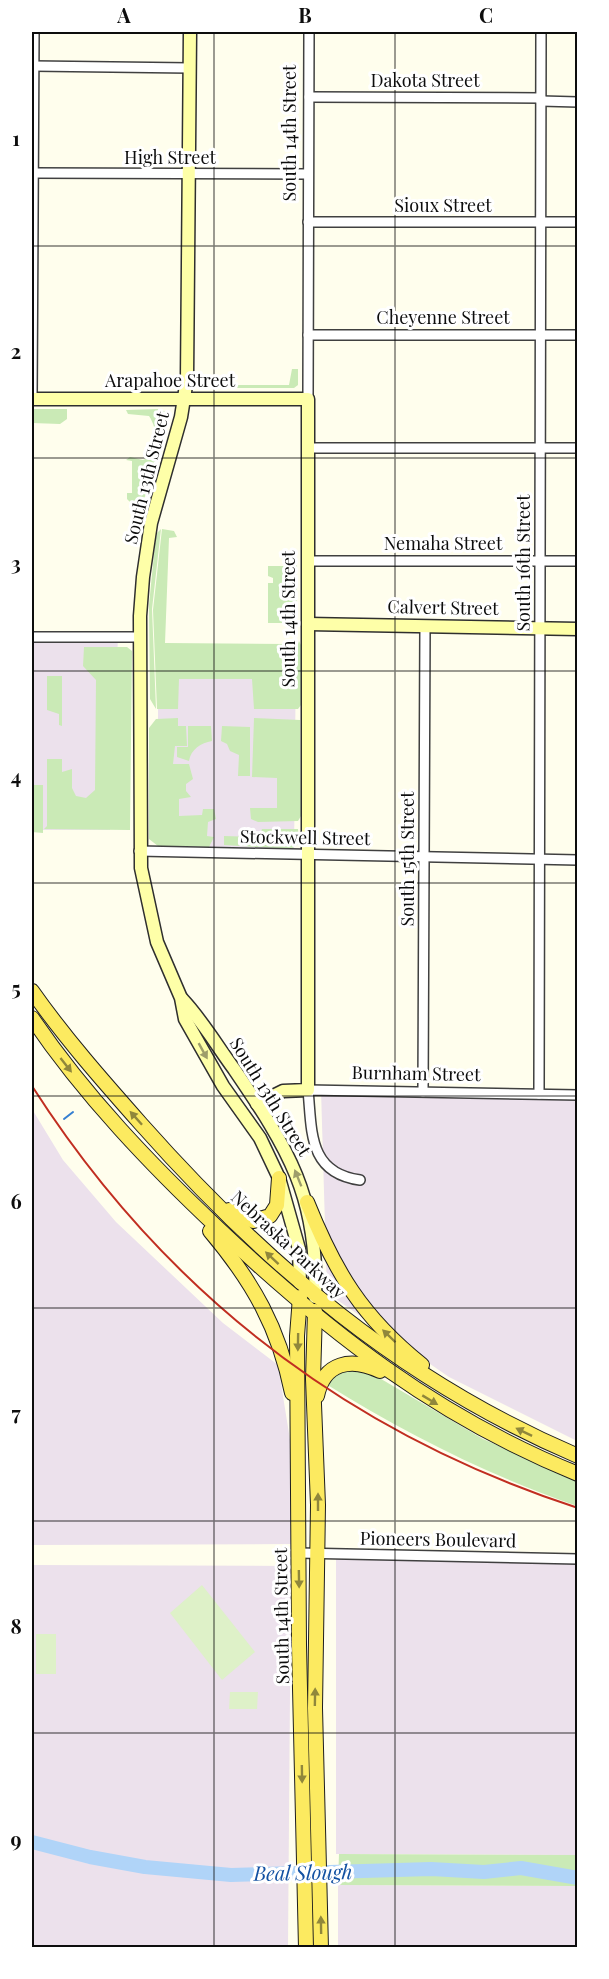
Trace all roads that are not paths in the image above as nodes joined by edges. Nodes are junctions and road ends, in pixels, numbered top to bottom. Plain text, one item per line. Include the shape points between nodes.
1 (33, 32) edge
2 (190, 32) edge
3 (309, 32) edge
4 (541, 32) edge
5 (33, 66) junction
6 (190, 68) junction
7 (309, 97) junction
8 (541, 99) junction
9 (578, 102) edge
10 (32, 173) edge
11 (189, 174) junction
12 (308, 174) junction
13 (308, 222) junction
14 (541, 222) junction
15 (578, 222) edge
16 (308, 335) junction
17 (541, 335) junction
18 (578, 335) edge
19 (32, 399) edge
20 (186, 399) junction
21 (308, 399) junction
22 (308, 448) junction
23 (540, 448) junction
24 (578, 448) edge
25 (308, 561) junction
26 (540, 561) junction
27 (578, 561) edge
28 (308, 624) junction
29 (424, 626) junction
30 (540, 628) junction
31 (578, 629) edge
32 (32, 637) edge
33 (140, 637) junction
34 (140, 851) junction
35 (307, 855) junction
36 (424, 858) junction
37 (540, 860) junction
38 (578, 860) edge
39 (32, 991) edge
40 (181, 998) junction
41 (32, 1018) edge
42 (308, 1090) junction
43 (423, 1092) junction
44 (539, 1094) junction
45 (578, 1095) edge
46 (256, 1104) junction
47 (279, 1178) junction
48 (166, 1179) junction
49 (360, 1180) dead end
50 (213, 1200) junction
51 (307, 1202) junction
52 (300, 1283) junction
53 (315, 1297) junction
54 (300, 1303) junction
55 (315, 1316) junction
56 (410, 1388) junction
57 (465, 1400) junction
58 (316, 1401) junction
59 (300, 1448) junction
60 (578, 1456) edge
61 (578, 1474) edge
62 (299, 1553) junction
63 (316, 1553) junction
64 (578, 1559) edge
65 (306, 1947) edge
66 (321, 1947) edge

1 - 5 street
2 - 6 main road, South 13th Street
3 - 7 street, South 14th Street
4 - 8 street, South 16th Street
5 - 6 street
5 - 10 street
6 - 11 main road, South 13th Street
7 - 8 street, Dakota Street
7 - 12 street, South 14th Street
8 - 9 street, Dakota Street
8 - 14 street, South 16th Street
10 - 11 street, High Street
10 - 19 street
11 - 12 street, High Street
11 - 20 main road, South 13th Street
12 - 13 street, South 14th Street
13 - 14 street, Sioux Street
13 - 16 street, South 14th Street
14 - 15 street, Sioux Street
14 - 17 street, South 16th Street
16 - 17 street, Cheyenne Street
16 - 21 street, South 14th Street
17 - 18 street, Cheyenne Street
17 - 23 street, South 16th Street
19 - 20 main road, Arapahoe Street
20 - 21 main road, Arapahoe Street
20 - 33 main road, South 13th Street via 148,541
21 - 22 main road, South 14th Street
22 - 23 street
22 - 25 main road, South 14th Street
23 - 24 street
23 - 26 street, South 16th Street
25 - 26 street, Nemaha Street
25 - 28 main road, South 14th Street
26 - 27 street, Nemaha Street
26 - 30 street, South 16th Street
28 - 29 main road, Calvert Street
28 - 35 main road, South 14th Street
29 - 30 main road, Calvert Street
29 - 36 street, South 15th Street
30 - 31 main road, Calvert Street
30 - 37 street, South 16th Street
32 - 33 street
33 - 34 main road, South 13th Street
34 - 35 street, Stockwell Street
34 - 40 main road, South 13th Street via 152,925
35 - 36 street, Stockwell Street
35 - 42 main road, South 14th Street
36 - 37 street, Stockwell Street
36 - 43 street, South 15th Street
37 - 38 street, Stockwell Street
37 - 44 street, South 16th Street
50 -> 39 main road, Nebraska Parkway via 83,1059
40 - 46 main road, South 13th Street
40 -> 47 main road, South 13th Street via 185,1019 201,1050 260,1138
41 -> 48 main road, Nebraska Parkway via 76,1078
42 - 43 street, Burnham Street
42 - 46 main road, Burnham Street via 283,1091
42 - 49 street, South 14th Street via 316,1151 337,1173
43 - 44 street, Burnham Street
44 - 45 street, Burnham Street
51 -> 46 main road, South 13th Street via 286,1152
47 - 50 main road via 277,1205 264,1220 247,1220
47 - 52 main road, South 13th Street via 298,1249
48 - 54 main road, Nebraska Parkway
48 - 59 main road via 230,1254 259,1297 285,1360
52 -> 50 main road, Nebraska Parkway
51 - 53 main road, South 13th Street via 315,1238
57 -> 51 main road via 406,1353 360,1305 330,1259
52 - 53 main road, Nebraska Parkway
52 - 54 main road, South 14th Street
53 - 55 main road, South 14th Street
53 - 57 main road, Nebraska Parkway via 379,1346
54 - 55 main road, Nebraska Parkway
54 -> 59 main road, South 14th Street
55 - 56 main road, Nebraska Parkway
55 - 58 main road, South 14th Street
56 - 58 main road via 373,1368 346,1363 327,1372
56 -> 61 main road, Nebraska Parkway via 499,1438
60 -> 57 main road, Nebraska Parkway
63 -> 58 main road, South 14th Street
59 - 62 main road, South 14th Street
62 - 63 street, Pioneers Boulevard
62 -> 65 main road, South 14th Street
63 - 64 street, Pioneers Boulevard
66 -> 63 main road, South 14th Street

